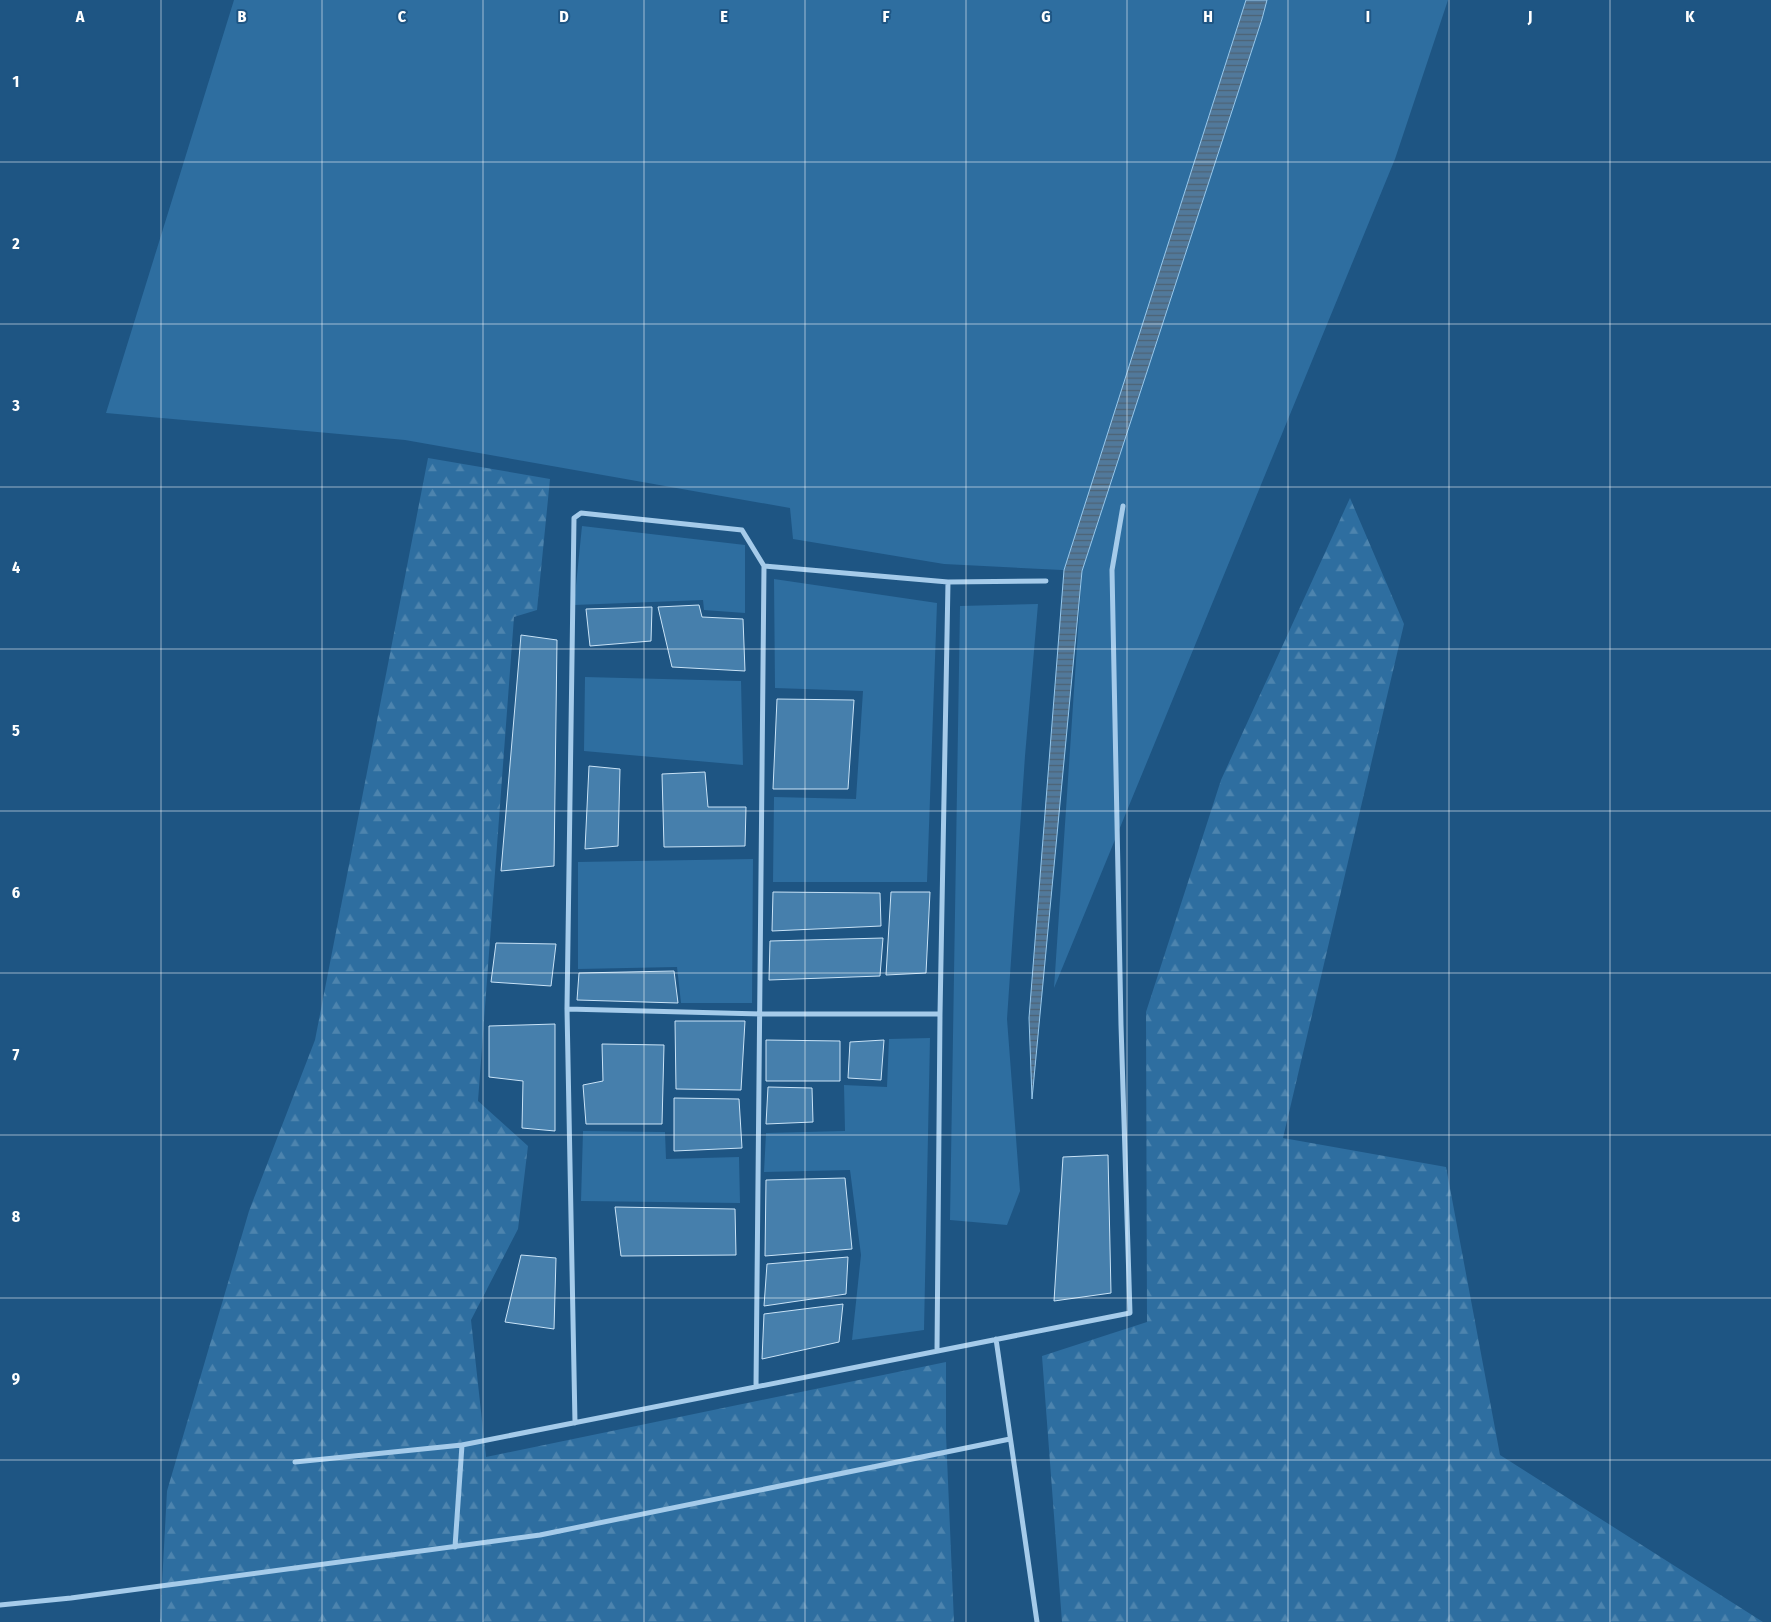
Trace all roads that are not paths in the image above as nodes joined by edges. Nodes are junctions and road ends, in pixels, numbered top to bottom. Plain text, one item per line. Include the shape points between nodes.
1 (1123, 506) dead end
2 (764, 566) junction
3 (1046, 581) dead end
4 (948, 582) junction
5 (568, 1009) junction
6 (761, 1014) junction
7 (940, 1014) junction
8 (996, 1339) junction
9 (936, 1351) junction
10 (756, 1387) junction
11 (575, 1423) junction
12 (1010, 1439) junction
13 (462, 1445) junction
14 (295, 1462) dead end
15 (454, 1547) junction
16 (0, 1605) edge
17 (1037, 1622) edge

1 - 8 street via 1112,570 1130,1313
2 - 4 street
2 - 5 street via 742,530 581,513 574,518
2 - 6 street
3 - 4 street
4 - 7 street
5 - 6 street
5 - 11 street
6 - 7 street
6 - 10 street
7 - 9 street
8 - 9 street
8 - 12 street
9 - 10 street
10 - 11 street
11 - 13 street
12 - 15 street via 540,1535
12 - 17 street
13 - 14 street
13 - 15 street
15 - 16 street

